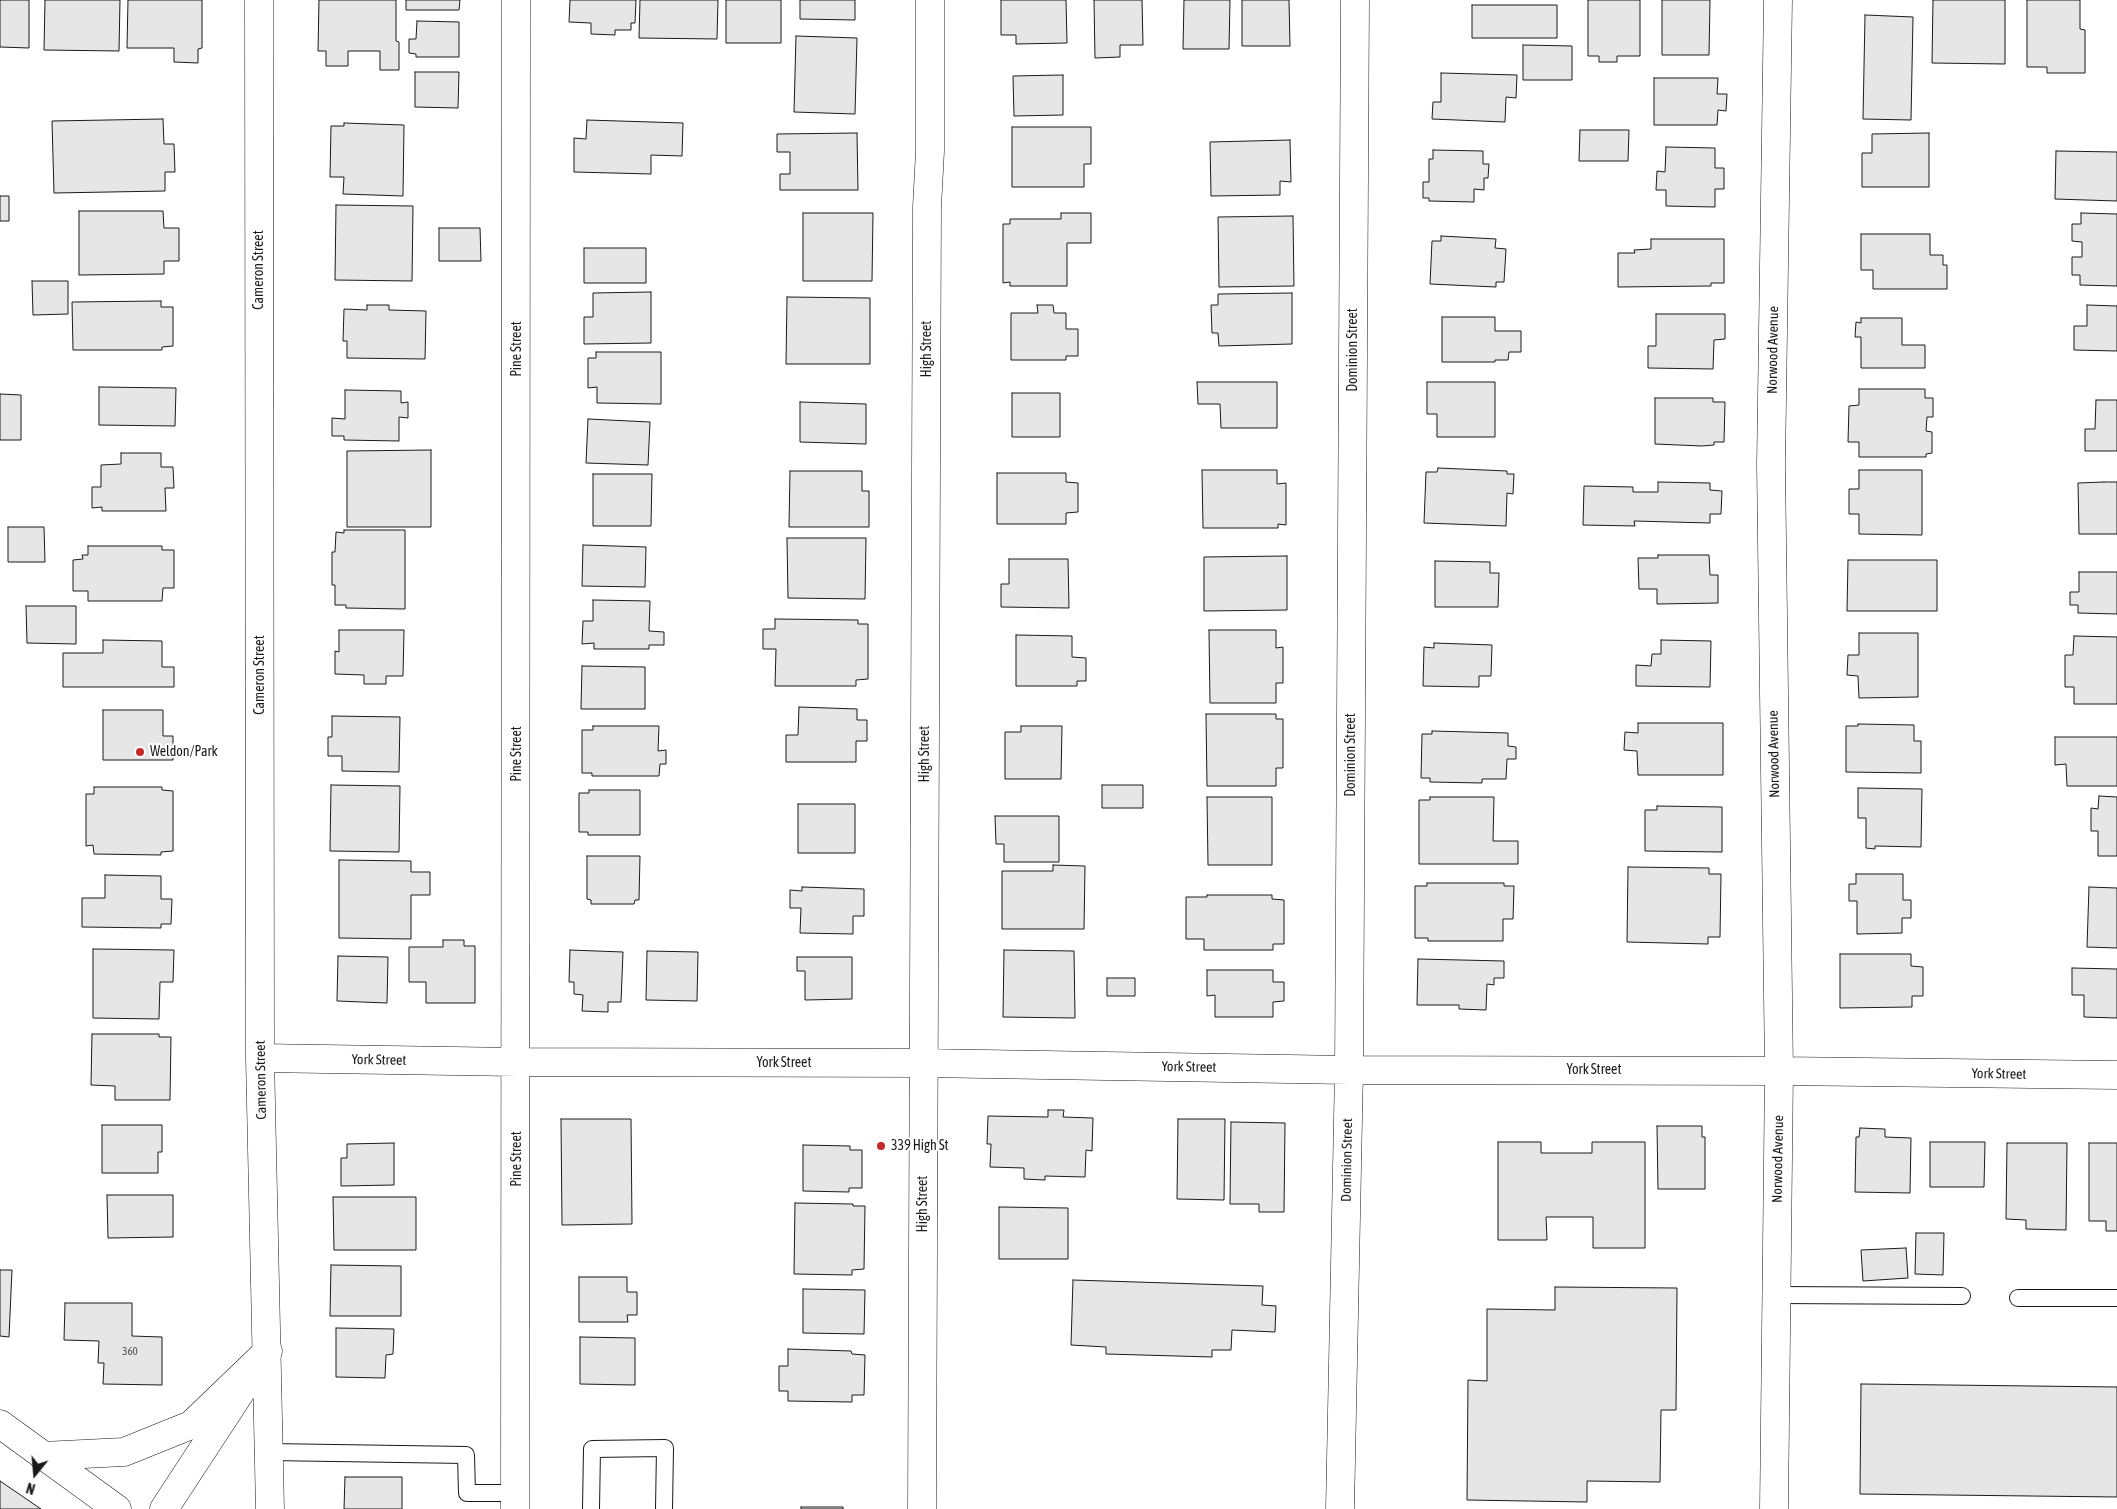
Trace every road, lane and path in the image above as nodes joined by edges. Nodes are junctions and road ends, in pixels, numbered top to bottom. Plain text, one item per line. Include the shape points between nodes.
1 (258, 0) edge
2 (516, 0) edge
3 (930, 0) edge
4 (1355, 0) edge
5 (1778, 0) edge
6 (260, 1058) junction
7 (517, 1062) junction
8 (923, 1063) junction
9 (1349, 1070) junction
10 (1778, 1071) junction
11 (2117, 1075) edge
12 (1776, 1295) junction
13 (1962, 1296) dead end
14 (2018, 1298) dead end
15 (2117, 1298) edge
16 (268, 1351) junction
17 (0, 1424) edge
18 (269, 1452) junction
19 (43, 1456) junction
20 (515, 1501) edge
21 (117, 1509) edge
22 (164, 1509) edge
23 (270, 1509) edge
24 (591, 1509) edge
25 (664, 1509) edge
26 (922, 1509) edge
27 (1340, 1509) edge
28 (1774, 1509) edge

1 - 6 street, Cameron Street
2 - 7 street, Pine Street
3 - 8 street, High Street
4 - 9 street, Dominion Street
5 - 10 street, Norwood Avenue via 1771,465
6 - 7 street, York Street
6 - 16 street, Cameron Street
7 - 8 street, York Street
7 - 20 street, Pine Street
8 - 9 street, York Street
8 - 26 street, High Street
9 - 10 street, York Street
9 - 27 street, Dominion Street
10 - 11 street, York Street
10 - 12 street, Norwood Avenue
12 - 13 lane
12 - 28 street, Norwood Avenue
14 - 15 lane
16 - 18 street, Cameron Street
16 - 19 street via 191,1425 124,1452
16 - 22 street
17 - 19 street
18 - 20 lane via 466,1454 467,1493
18 - 23 street, Cameron Street
19 - 21 street
24 - 25 lane via 592,1449 665,1448

